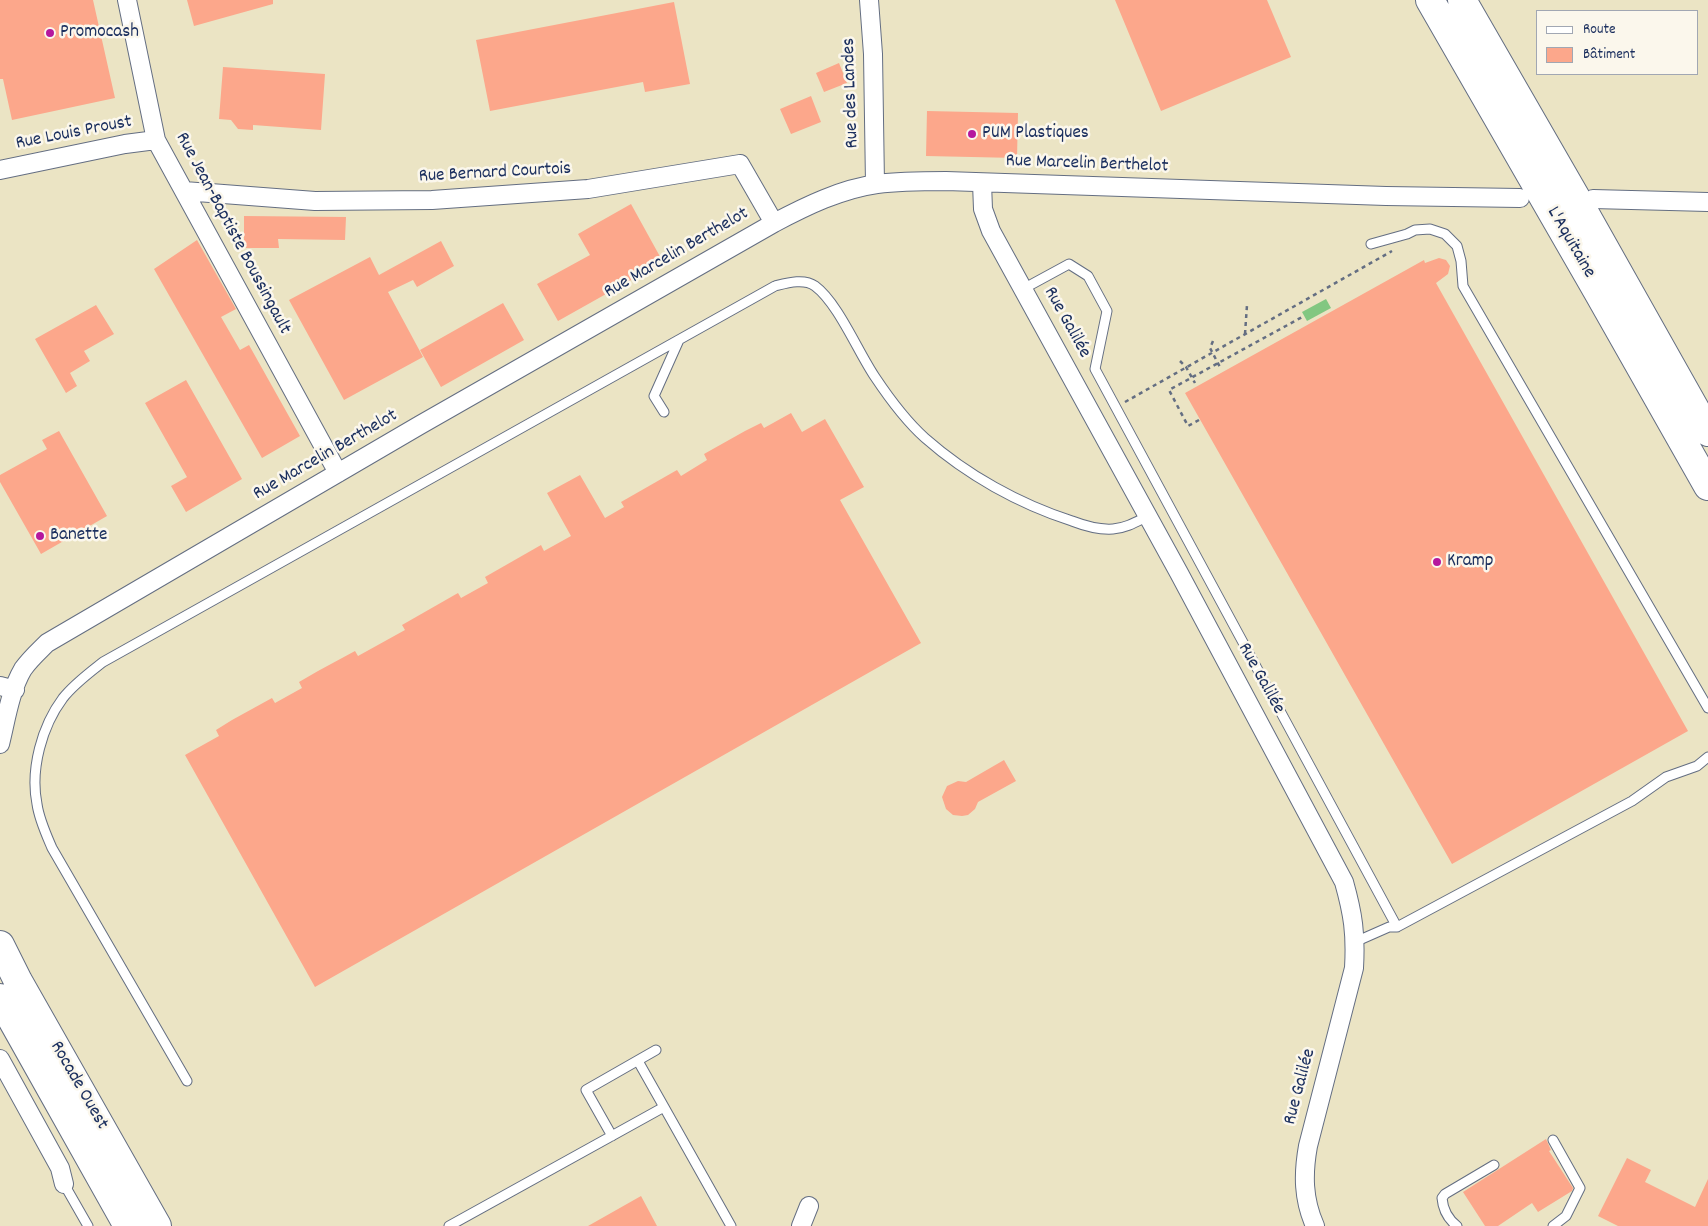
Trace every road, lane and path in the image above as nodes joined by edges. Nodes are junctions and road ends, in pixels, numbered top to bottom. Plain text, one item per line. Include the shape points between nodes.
1 (127, 0) edge
2 (869, 0) edge
3 (1430, 0) edge
4 (1462, 0) edge
5 (156, 140) junction
6 (0, 170) edge
7 (982, 183) junction
8 (875, 184) junction
9 (184, 191) junction
10 (1520, 198) dead end
11 (1593, 200) dead end
12 (1708, 202) edge
13 (774, 223) junction
14 (1371, 244) dead end
15 (1394, 250) dead end
16 (1023, 289) junction
17 (1247, 304) dead end
18 (1304, 316) dead end
19 (1245, 334) junction
20 (679, 340) junction
21 (1213, 342) dead end
22 (1212, 353) junction
23 (1180, 361) dead end
24 (1218, 363) junction
25 (1186, 367) junction
26 (1221, 369) dead end
27 (1192, 378) junction
28 (1195, 383) dead end
29 (1116, 407) junction
30 (664, 412) dead end
31 (1199, 420) dead end
32 (1708, 432) edge
33 (338, 474) junction
34 (1708, 486) edge
35 (1148, 516) junction
36 (7, 688) edge
37 (1708, 708) edge
38 (0, 744) edge
39 (1708, 757) edge
40 (1397, 926) junction
41 (1355, 942) junction
42 (0, 945) edge
43 (0, 998) edge
44 (656, 1050) dead end
45 (0, 1059) edge
46 (638, 1061) junction
47 (187, 1081) dead end
48 (664, 1107) junction
49 (612, 1136) junction
50 (1553, 1140) dead end
51 (1494, 1165) dead end
52 (64, 1184) joint
53 (809, 1206) dead end
54 (1447, 1223) edge
55 (88, 1226) edge
56 (128, 1226) edge
57 (157, 1226) edge
58 (449, 1226) edge
59 (731, 1226) edge
60 (800, 1226) edge
61 (1315, 1226) edge
62 (1457, 1226) edge
63 (1553, 1226) edge

1 - 5 street, Rue Jean-Baptiste Boussingault
2 - 8 street, Rue des Landes
3 - 34 main road, L'Aquitaine
4 - 32 main road, L'Aquitaine
5 - 6 street, Rue Louis Proust
5 - 9 street, Rue Jean-Baptiste Boussingault
7 - 8 street, Rue Marcelin Berthelot via 910,181
7 - 10 street, Rue Marcelin Berthelot
7 - 16 street, Rue Galilée via 982,203 987,220
8 - 13 street, Rue Marcelin Berthelot via 832,196
9 - 13 street, Rue Bernard Courtois via 315,201 432,200 588,189 740,164
9 - 33 street, Rue Jean-Baptiste Boussingault
11 - 12 street
13 - 33 street, Rue Marcelin Berthelot
14 - 37 lane via 1415,230 1430,229 1445,234 1457,246 1462,261 1463,286
15 - 19 path
16 - 29 lane via 1069,264 1088,276 1107,311 1095,369
16 - 35 street, Rue Galilée
17 - 19 path
18 - 24 path
19 - 22 path
20 - 30 lane via 654,396
20 - 35 lane via 775,286 793,282 813,284 828,297 899,410 925,438 970,471 1046,513 1092,527 1127,527
20 - 47 lane via 103,662 63,698 49,720 36,773 36,803 43,826 52,848
21 - 22 path
22 - 24 path
22 - 25 path
23 - 25 path
24 - 26 path
24 - 27 path
25 - 27 path
25 - 29 path
27 - 28 path
27 - 31 path via 1169,390 1188,426
29 - 40 lane
33 - 36 street, Rue Marcelin Berthelot via 47,643
35 - 41 street, Rue Galilée via 1344,882
36 - 38 street, Rue Marcelin Berthelot
39 - 40 lane via 1697,766 1666,777 1632,801
40 - 41 lane
41 - 61 street, Rue Galilée via 1349,990 1305,1161 1305,1193
42 - 57 main road, Rocade Ouest
43 - 56 main road
44 - 46 lane
45 - 52 street via 60,1168
46 - 48 lane
46 - 49 lane via 586,1090
48 - 49 lane
48 - 59 lane
49 - 58 lane
50 - 63 lane via 1580,1188 1566,1216
51 - 54 lane via 1445,1194 1442,1203
52 - 55 lane
53 - 60 street
54 - 62 lane

